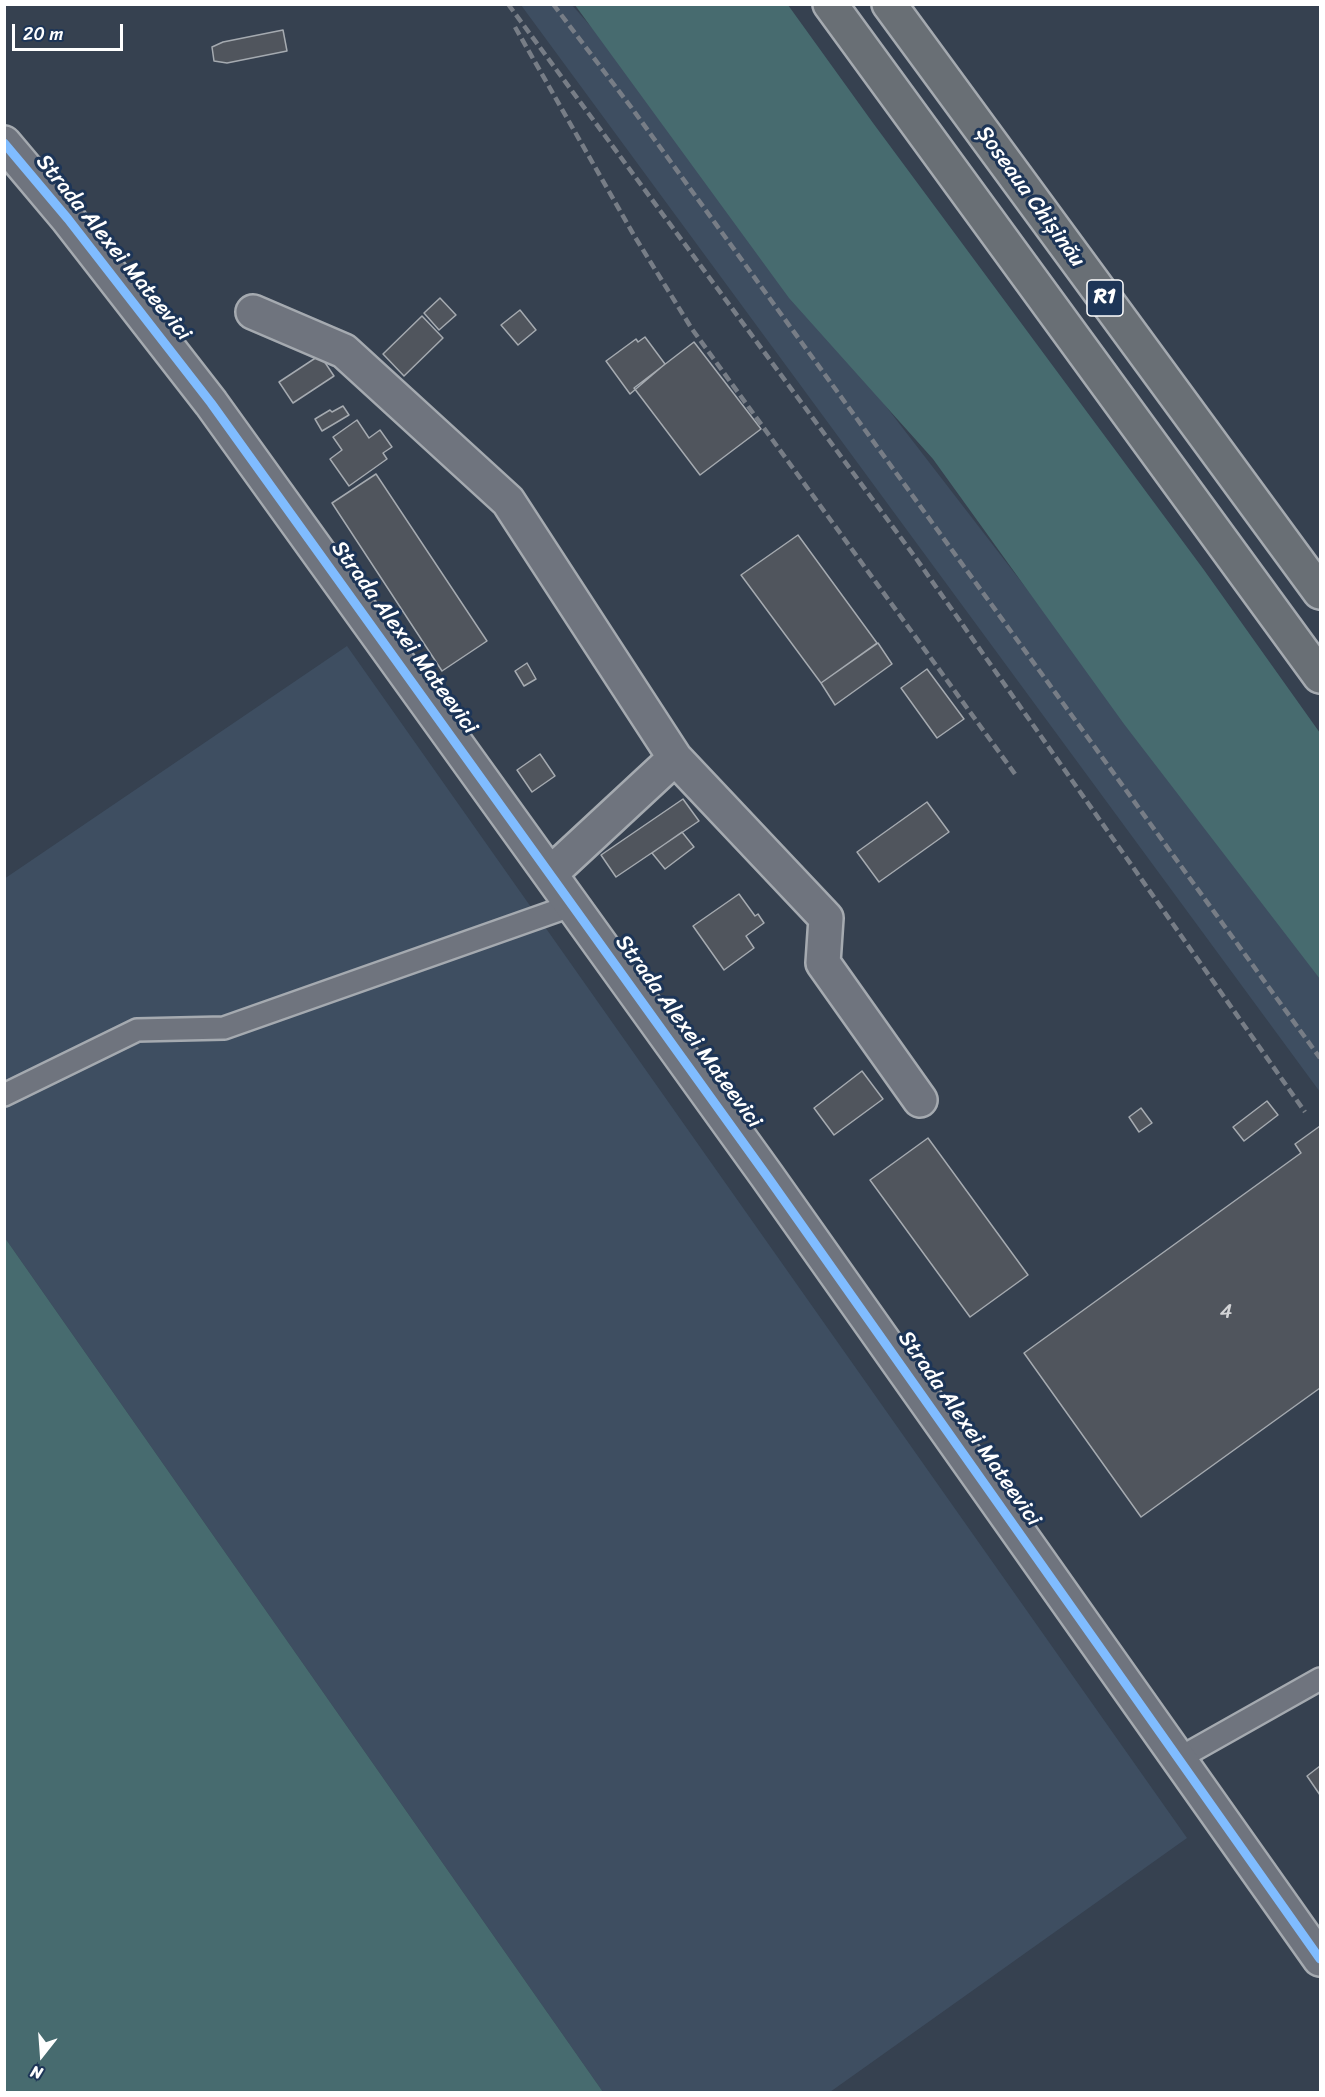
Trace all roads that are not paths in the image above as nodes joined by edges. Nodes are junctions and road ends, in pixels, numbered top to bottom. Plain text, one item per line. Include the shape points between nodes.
1 (830, 4) edge
2 (889, 4) edge
3 (4, 143) edge
4 (253, 312) dead end
5 (1320, 592) edge
6 (1320, 676) edge
7 (675, 758) junction
8 (550, 874) junction
9 (573, 905) junction
10 (4, 1095) edge
11 (920, 1100) dead end
12 (1320, 1678) edge
13 (1178, 1759) junction
14 (1320, 1959) edge

1 - 6 highway
2 - 5 highway, Șoseaua Chișinău / R1
3 - 8 street, Strada Alexei Mateevici via 211,403
4 - 7 street via 344,351 508,501
7 - 8 street
7 - 11 street via 826,918 823,963
8 - 9 street, Strada Alexei Mateevici
9 - 10 lane via 224,1028 137,1030
9 - 13 street, Strada Alexei Mateevici
12 - 13 lane
13 - 14 street, Strada Alexei Mateevici

